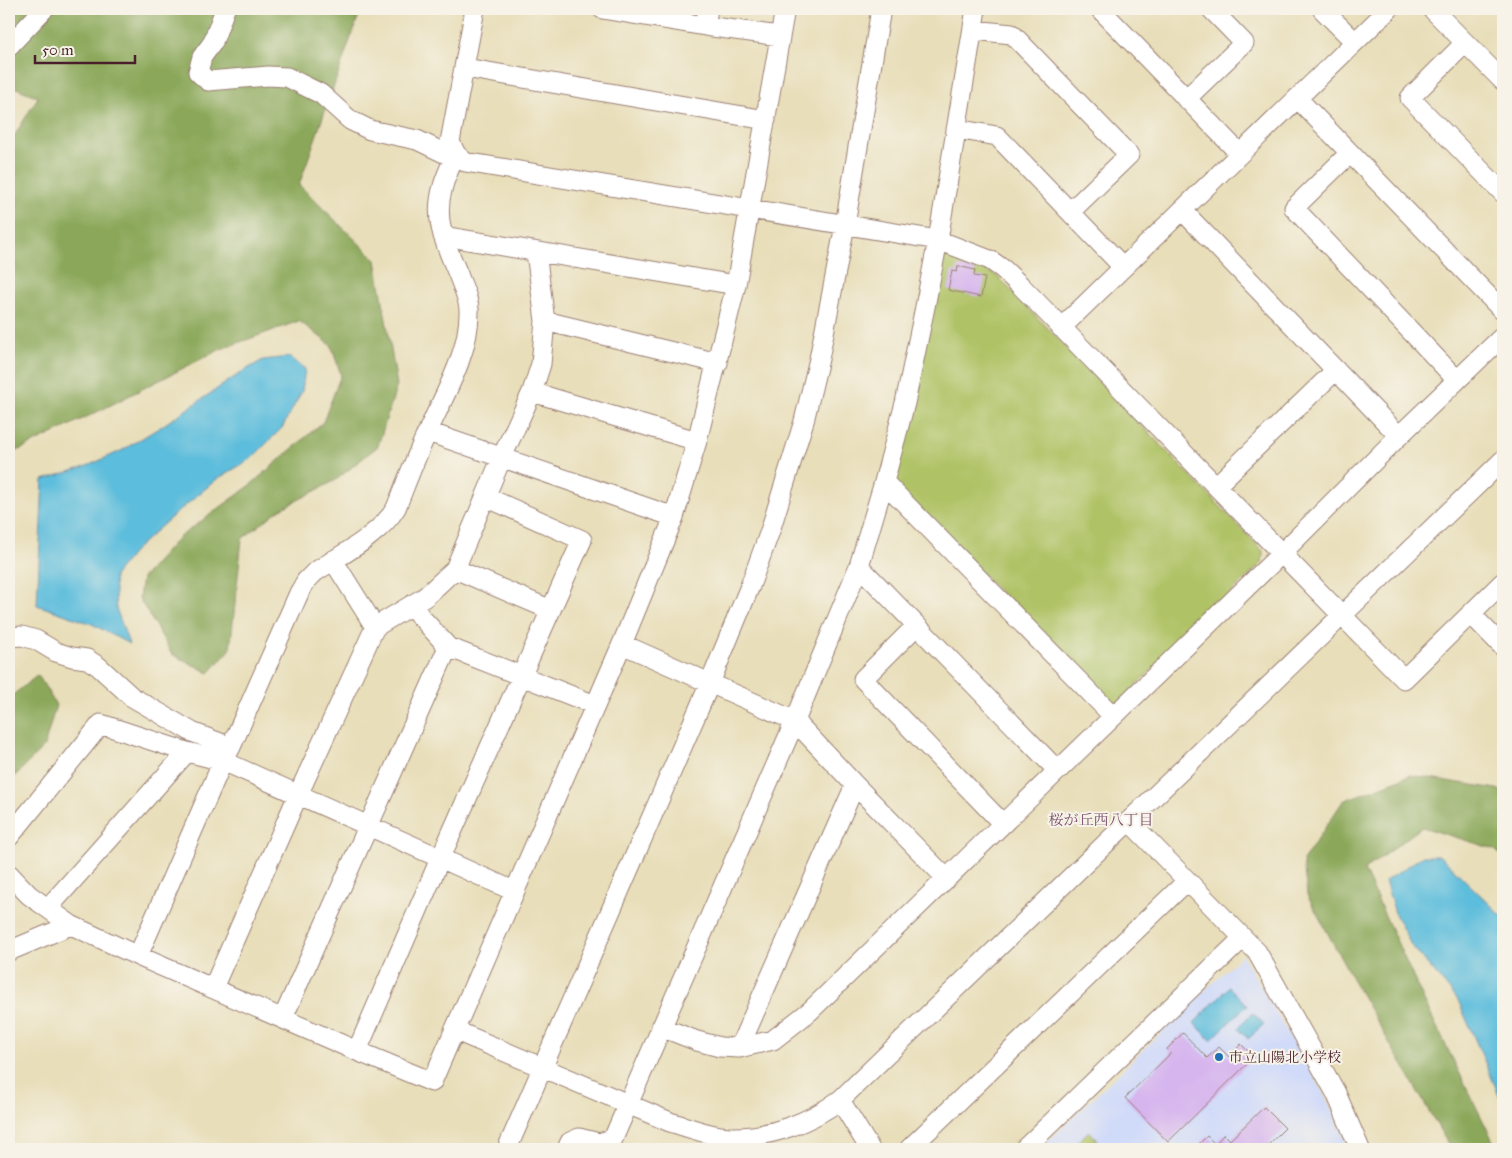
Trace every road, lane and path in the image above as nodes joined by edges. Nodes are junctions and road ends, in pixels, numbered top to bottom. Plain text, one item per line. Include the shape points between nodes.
1 (44, 9) edge
2 (225, 9) edge
3 (475, 9) edge
4 (602, 9) edge
5 (785, 9) edge
6 (881, 9) edge
7 (976, 9) edge
8 (1100, 9) edge
9 (1211, 9) edge
10 (1322, 9) edge
11 (1389, 9) edge
12 (1432, 9) edge
13 (706, 18) edge
14 (973, 30) junction
15 (780, 36) junction
16 (1355, 42) junction
17 (1465, 43) junction
18 (9, 46) edge
19 (465, 68) junction
20 (1503, 81) edge
21 (1297, 98) junction
22 (1186, 99) junction
23 (766, 120) junction
24 (956, 129) junction
25 (1350, 153) junction
26 (456, 154) junction
27 (1240, 154) junction
28 (1503, 192) edge
29 (750, 209) junction
30 (1182, 210) junction
31 (1071, 212) junction
32 (845, 225) junction
33 (443, 236) junction
34 (938, 240) junction
35 (536, 252) junction
36 (1123, 267) junction
37 (736, 285) junction
38 (1503, 311) edge
39 (545, 321) junction
40 (1061, 328) junction
41 (1503, 336) edge
42 (718, 363) junction
43 (1336, 370) junction
44 (1457, 380) junction
45 (532, 392) junction
46 (428, 432) junction
47 (1399, 436) junction
48 (698, 441) junction
49 (502, 457) junction
50 (1503, 460) edge
51 (884, 482) junction
52 (1216, 486) junction
53 (486, 498) junction
54 (674, 517) junction
55 (1282, 553) junction
56 (333, 560) junction
57 (859, 566) junction
58 (455, 569) junction
59 (1503, 582) edge
60 (411, 606) junction
61 (551, 610) junction
62 (1471, 614) junction
63 (1343, 615) junction
64 (916, 626) junction
65 (375, 627) junction
66 (9, 637) edge
67 (622, 644) junction
68 (448, 647) junction
69 (1503, 647) edge
70 (521, 676) junction
71 (710, 683) junction
72 (596, 705) junction
73 (1113, 716) junction
74 (795, 721) junction
75 (187, 752) junction
76 (227, 754) junction
77 (1057, 770) junction
78 (855, 785) junction
79 (298, 795) junction
80 (1130, 822) junction
81 (1003, 824) junction
82 (368, 826) junction
83 (9, 837) edge
84 (440, 859) junction
85 (9, 874) edge
86 (946, 878) junction
87 (1187, 881) junction
88 (514, 892) junction
89 (48, 908) junction
90 (70, 924) junction
91 (1243, 938) junction
92 (9, 951) edge
93 (138, 956) junction
94 (212, 988) junction
95 (283, 1018) junction
96 (661, 1027) junction
97 (454, 1030) junction
98 (739, 1048) junction
99 (357, 1051) junction
100 (543, 1068) junction
101 (840, 1100) junction
102 (628, 1104) junction
103 (507, 1149) edge
104 (567, 1149) edge
105 (870, 1149) edge
106 (908, 1149) edge
107 (1024, 1149) edge
108 (1360, 1149) edge

1 - 18 street
2 - 26 street via 198,72 208,80 287,77 321,94 350,120 370,130 417,140 444,153
3 - 19 street
4 - 13 street
5 - 15 street
6 - 32 street
7 - 14 street
8 - 22 street
9 - 22 street via 1244,43
10 - 16 street
11 - 16 street
12 - 17 street
13 - 15 street
14 - 24 street
14 - 31 street via 1012,34 1129,155
15 - 23 street
16 - 21 street
17 - 20 street
17 - 28 street via 1410,98
19 - 23 street
19 - 26 street via 450,142
21 - 25 street
21 - 27 street
22 - 27 street
23 - 29 street
24 - 31 street via 997,136
24 - 34 street
25 - 38 street
25 - 44 street via 1294,208
26 - 29 street via 465,162
26 - 33 street via 438,207
27 - 30 street
29 - 32 street
29 - 37 street
30 - 36 street
30 - 43 street
31 - 36 street
32 - 34 street
32 - 71 street via 804,421 770,531
33 - 35 street
33 - 46 street via 470,312 466,344
34 - 40 street via 990,260 1003,269
34 - 51 street via 905,403
35 - 37 street
35 - 39 street
36 - 40 street
37 - 42 street
39 - 42 street
39 - 45 street via 541,364
40 - 52 street
41 - 44 street
42 - 48 street
43 - 47 street
43 - 52 street
44 - 47 street
45 - 48 street
45 - 49 street
46 - 49 street
46 - 56 street via 389,520
47 - 55 street
48 - 54 street
49 - 53 street
49 - 54 street
50 - 63 street
51 - 57 street
51 - 73 street
52 - 55 street
53 - 58 street
53 - 61 street via 582,540
54 - 67 street
55 - 63 street
55 - 73 street
56 - 65 street
56 - 76 street via 315,572 299,593
57 - 64 street
57 - 74 street
58 - 60 street via 426,597
58 - 61 street
59 - 62 street
60 - 65 street
60 - 68 street
61 - 70 street
62 - 63 street via 1404,679
62 - 69 street
63 - 80 street
64 - 77 street
64 - 81 street via 862,680
65 - 79 street
66 - 76 street via 22,636 56,652 87,659 132,696
67 - 71 street
67 - 72 street
68 - 70 street
68 - 82 street
70 - 72 street
70 - 84 street
71 - 74 street
71 - 100 street
72 - 88 street
73 - 77 street
74 - 78 street
74 - 96 street
75 - 76 street
75 - 83 street via 101,724
75 - 89 street
76 - 79 street
76 - 93 street
77 - 81 street
78 - 86 street
78 - 98 street
79 - 82 street
79 - 94 street
80 - 87 street
80 - 101 street
81 - 86 street
82 - 84 street
82 - 95 street
84 - 88 street
84 - 99 street
85 - 89 street via 29,895
86 - 98 street via 810,1010 773,1040
87 - 91 street
87 - 106 street
88 - 97 street
89 - 90 street
90 - 92 street
90 - 93 street
91 - 107 street
91 - 108 street via 1257,952 1323,1069
93 - 94 street
94 - 95 street
95 - 99 street
96 - 98 street via 704,1044
96 - 102 street
97 - 99 street via 432,1082
97 - 100 street
100 - 102 street
100 - 103 street
101 - 102 street via 823,1113 802,1122 768,1133 734,1137 702,1132
101 - 105 street
102 - 104 street via 613,1139 598,1143 579,1138 570,1142

